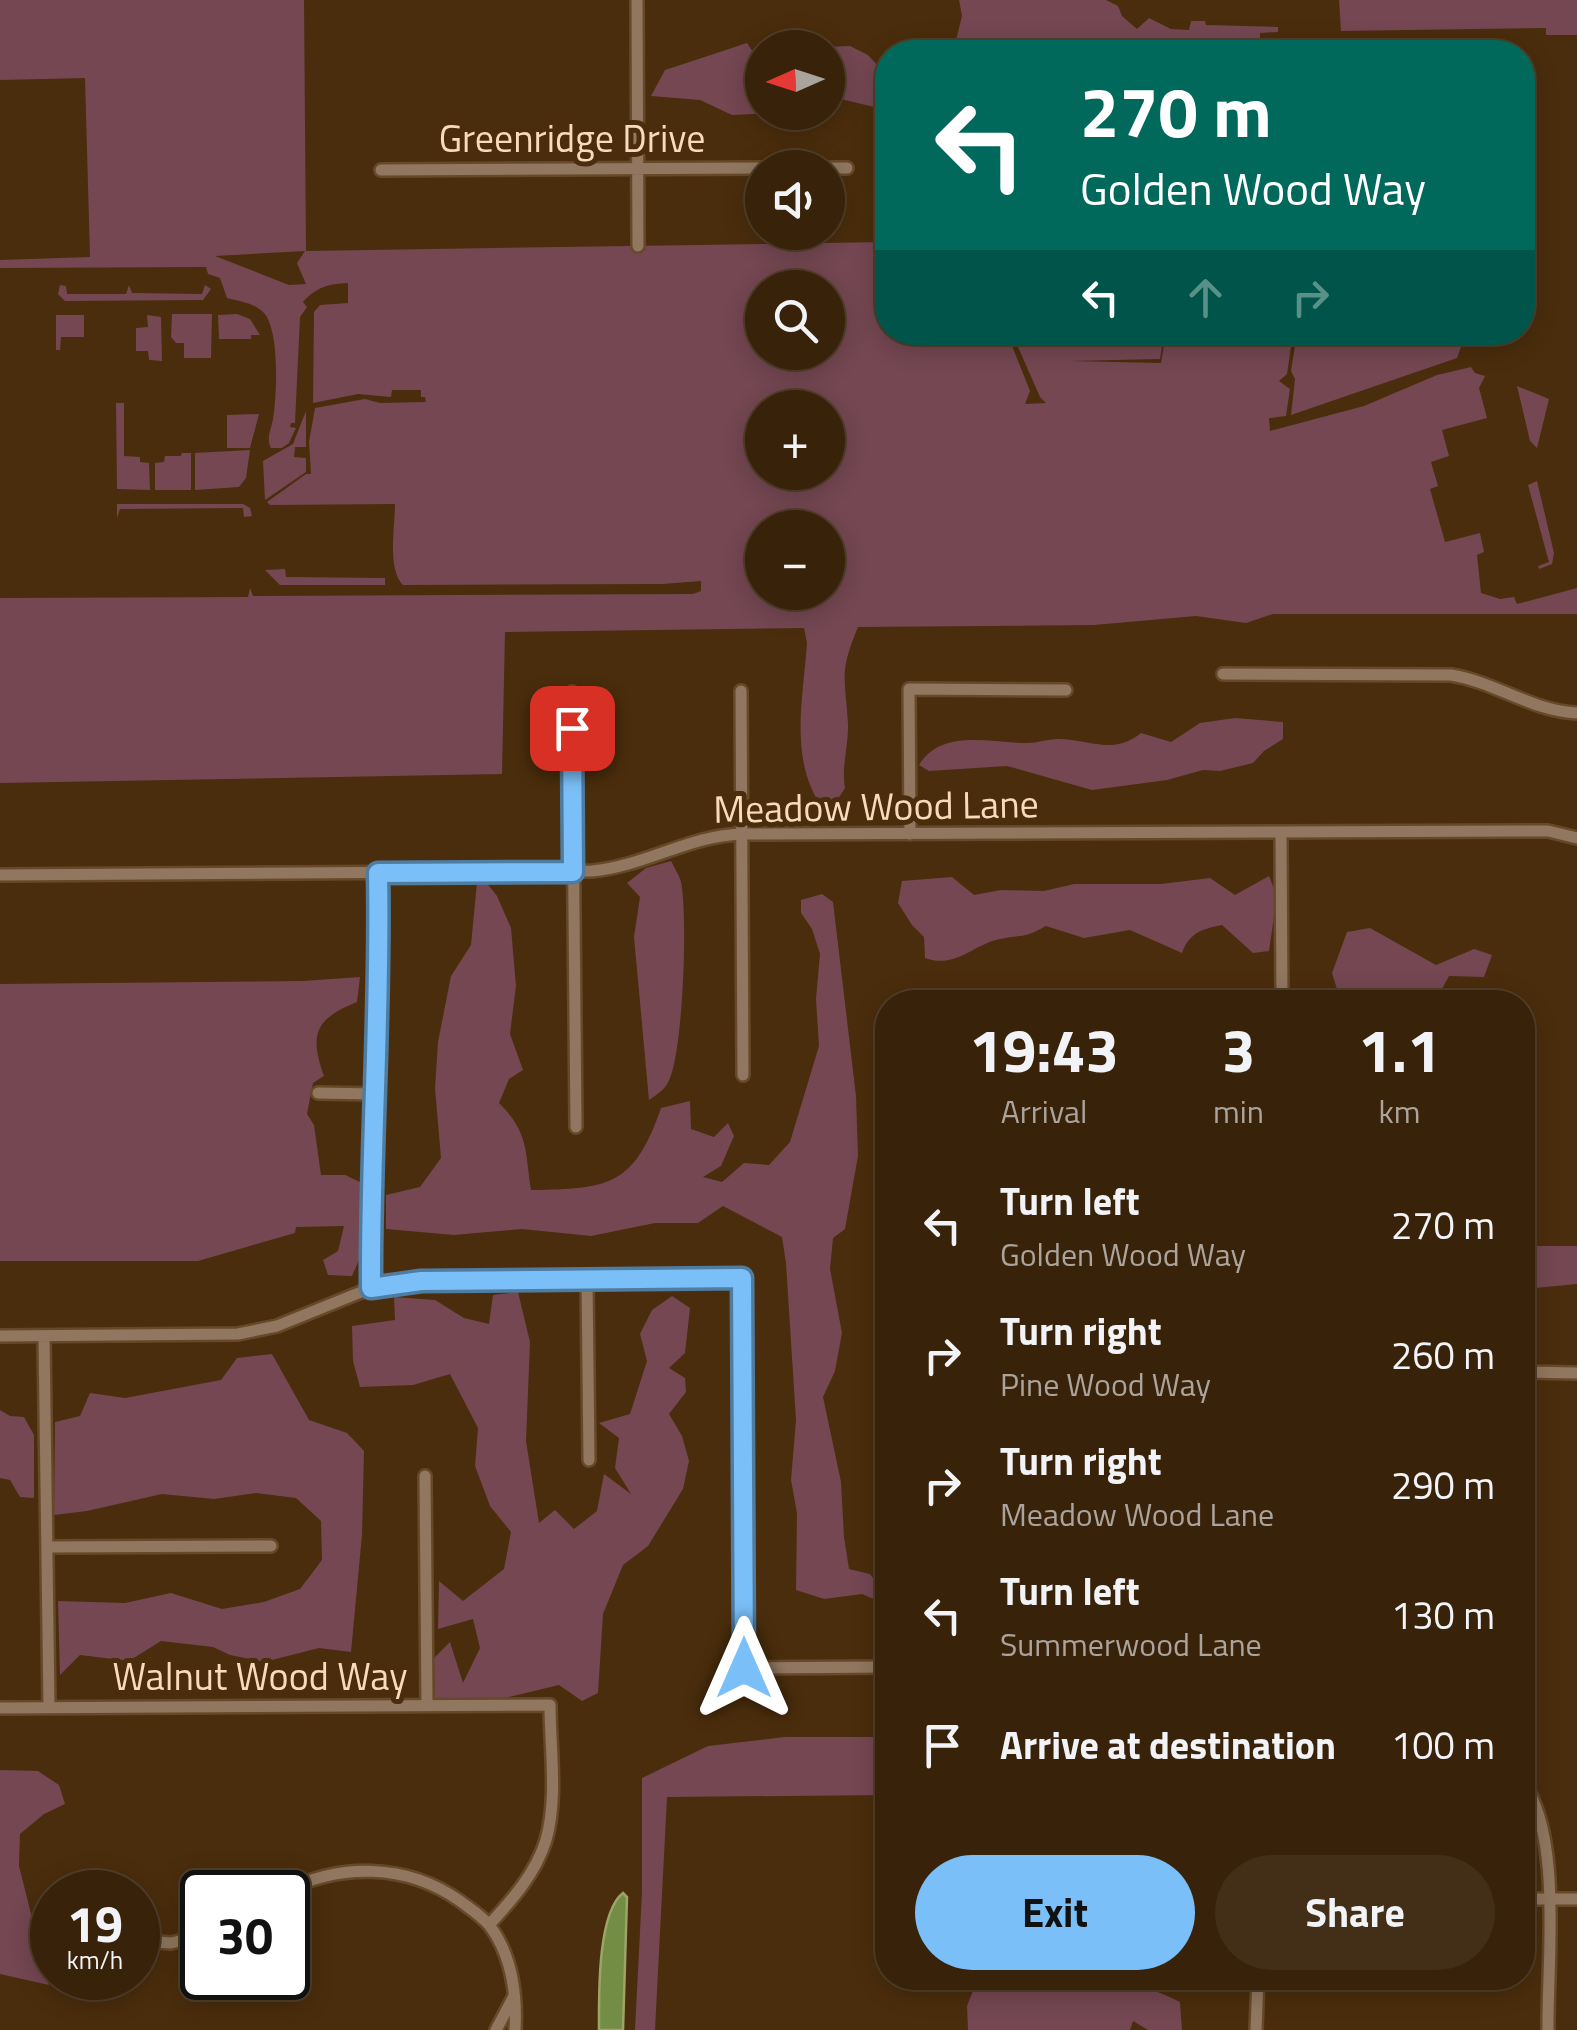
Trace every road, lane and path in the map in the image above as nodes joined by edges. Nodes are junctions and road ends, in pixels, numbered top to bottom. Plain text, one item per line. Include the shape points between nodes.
1 (637, 0) edge
2 (745, 168) edge
3 (638, 169) junction
4 (381, 170) dead end
5 (638, 246) dead end
6 (1223, 674) dead end
7 (1066, 690) dead end
8 (741, 691) dead end
9 (572, 692) dead end
10 (1577, 713) edge
11 (1281, 832) junction
12 (742, 834) junction
13 (910, 834) junction
14 (1577, 838) edge
15 (573, 872) junction
16 (378, 873) junction
17 (0, 875) edge
18 (1282, 990) edge
19 (743, 1074) dead end
20 (318, 1094) dead end
21 (374, 1094) junction
22 (576, 1127) dead end
23 (588, 1280) junction
24 (371, 1288) junction
25 (0, 1336) edge
26 (44, 1337) junction
27 (1535, 1372) edge
28 (1577, 1373) edge
29 (589, 1460) dead end
30 (426, 1476) dead end
31 (272, 1546) dead end
32 (47, 1547) junction
33 (875, 1668) edge
34 (427, 1706) junction
35 (49, 1707) junction
36 (0, 1708) edge
37 (1535, 1806) edge
38 (310, 1882) edge
39 (1535, 1899) edge
40 (1548, 1899) junction
41 (1577, 1899) edge
42 (490, 1926) junction
43 (1258, 1990) edge
44 (516, 1992) junction
45 (496, 2030) edge
46 (515, 2030) edge
47 (1256, 2030) edge
48 (1548, 2030) edge

1 - 3 street
2 - 3 street, Greenridge Drive
3 - 4 street, Greenridge Drive
3 - 5 street
6 - 10 street via 1452,674
7 - 13 street via 910,689
8 - 12 street
9 - 15 street
11 - 13 street, Meadow Wood Lane
11 - 14 street, Meadow Wood Lane via 1548,831
11 - 18 street
12 - 13 street, Meadow Wood Lane
12 - 15 street, Meadow Wood Lane
12 - 19 street
15 - 16 street, Meadow Wood Lane
15 - 22 street
16 - 17 street, Meadow Wood Lane
16 - 21 street
20 - 21 street
21 - 24 street
23 - 24 street via 421,1281
23 - 29 street
23 - 33 street via 742,1278 744,1668
24 - 26 street via 277,1326 238,1334
25 - 26 street
26 - 32 street
27 - 28 street
30 - 34 street
31 - 32 street
32 - 35 street
34 - 35 street, Walnut Wood Way
34 - 42 street, Walnut Wood Way via 550,1705 545,1841 535,1866
35 - 36 street, Walnut Wood Way
37 - 40 street via 1542,1820
38 - 42 street via 332,1874 389,1872 443,1889
39 - 40 street
40 - 41 street
40 - 48 street
42 - 44 street
43 - 47 street
44 - 45 street
44 - 46 street

